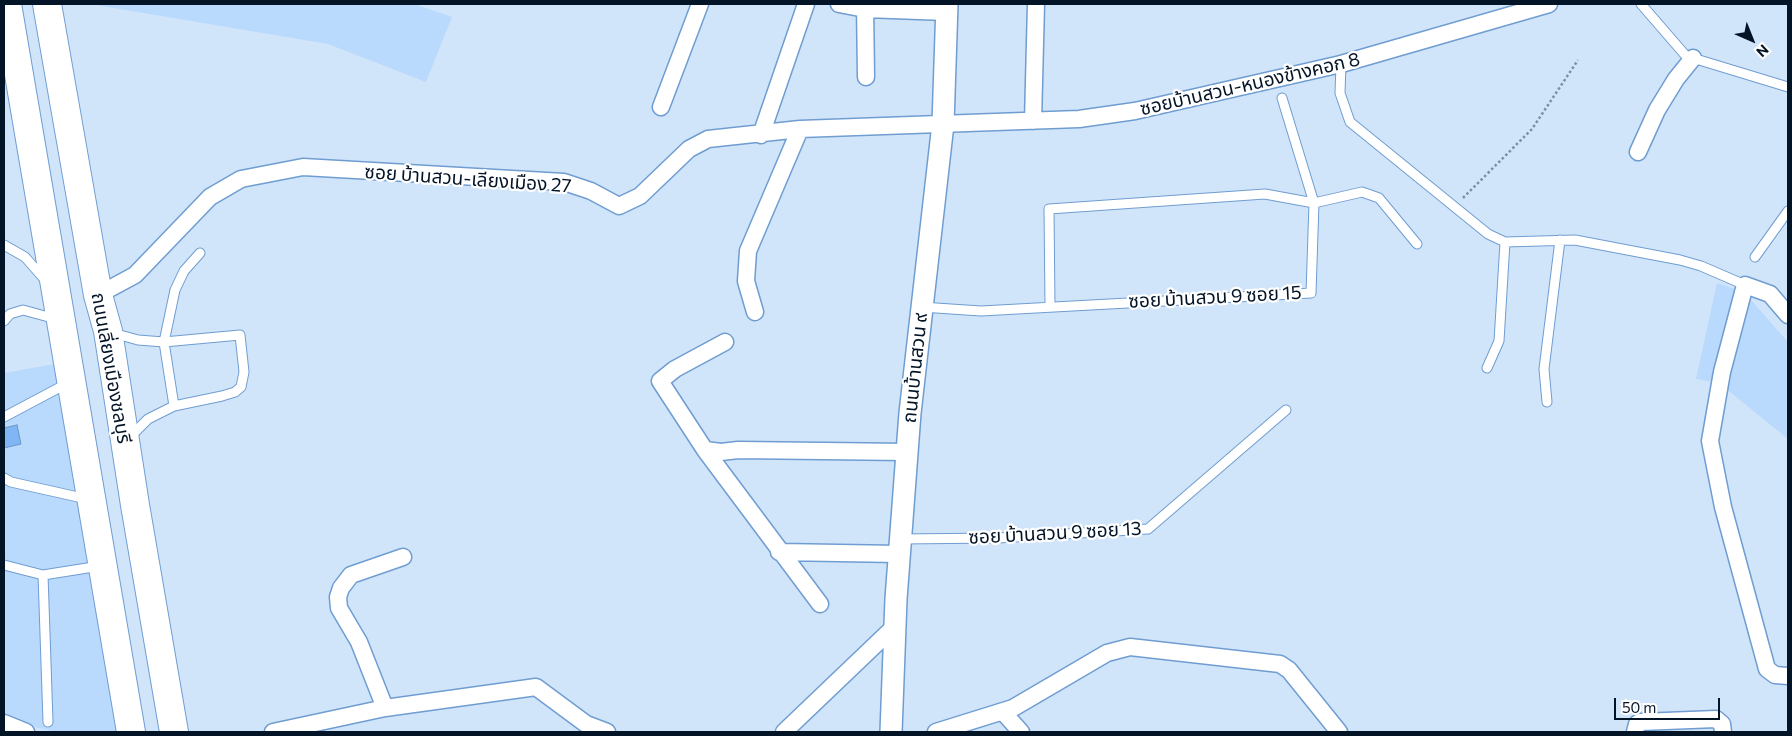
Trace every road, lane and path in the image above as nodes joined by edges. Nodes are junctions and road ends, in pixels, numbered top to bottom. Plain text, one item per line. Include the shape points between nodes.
1 (47, 4) edge
2 (700, 4) edge
3 (806, 4) edge
4 (839, 4) edge
5 (1036, 4) edge
6 (1549, 4) edge
7 (1641, 4) edge
8 (865, 6) edge
9 (1530, 7) edge
10 (6, 8) edge
11 (946, 8) edge
12 (1693, 58) junction
13 (1578, 60) dead end
14 (1341, 64) junction
15 (866, 77) dead end
16 (1788, 87) edge
17 (1282, 98) dead end
18 (661, 107) dead end
19 (1033, 121) junction
20 (943, 124) junction
21 (800, 129) junction
22 (761, 134) junction
23 (1638, 152) dead end
24 (1314, 203) junction
25 (1454, 207) junction
26 (1788, 211) edge
27 (1560, 240) junction
28 (1505, 242) junction
29 (1417, 244) dead end
30 (4, 246) edge
31 (200, 253) dead end
32 (1755, 257) dead end
33 (1745, 285) junction
34 (56, 293) junction
35 (98, 295) junction
36 (1050, 306) junction
37 (921, 307) junction
38 (755, 312) dead end
39 (1788, 315) edge
40 (61, 320) junction
41 (4, 321) edge
42 (108, 331) junction
43 (164, 342) junction
44 (724, 342) dead end
45 (1486, 368) dead end
46 (72, 382) junction
47 (1547, 402) dead end
48 (174, 406) junction
49 (1286, 410) dead end
50 (4, 417) edge
51 (125, 443) junction
52 (705, 450) junction
53 (907, 452) junction
54 (4, 478) edge
55 (92, 500) junction
56 (900, 547) junction
57 (779, 552) junction
58 (402, 557) dead end
59 (4, 565) edge
60 (103, 566) junction
61 (43, 575) junction
62 (820, 604) dead end
63 (895, 626) junction
64 (1788, 676) edge
65 (386, 708) junction
66 (1003, 712) junction
67 (48, 722) dead end
68 (4, 723) edge
69 (26, 732) edge
70 (131, 732) edge
71 (174, 732) edge
72 (273, 732) edge
73 (607, 732) edge
74 (784, 732) edge
75 (891, 732) edge
76 (936, 732) edge
77 (1021, 732) edge
78 (1339, 732) edge
79 (1635, 732) edge
80 (1723, 732) edge

1 - 35 highway, ถนนเลี่ยงเมืองชลบุรี
2 - 18 street
3 - 22 street
4 - 8 street
5 - 19 street
6 - 9 street, ซอยบ้านสวน-หนองข้างคอก 8
7 - 12 lane via 1686,56
8 - 11 street
8 - 15 street
9 - 14 street, ซอยบ้านสวน-หนองข้างคอก 8
10 - 34 highway via 14,69
11 - 20 street, ถนนบ้านสวน ๙
12 - 16 lane
12 - 23 street via 1657,110
13 - 25 path via 1532,129
14 - 19 street, ซอยบ้านสวน-หนองข้างคอก 8 via 1135,111
14 - 25 lane via 1340,93 1350,122
17 - 24 lane, ซอย บ้านสวน 9 ซอย 15
19 - 20 street, ซอยบ้านสวน-หนองข้างคอก 8
20 - 21 street, ซอย บ้านสวน-เลียงเมือง 27
20 - 37 street, ถนนบ้านสวน ๙
21 - 22 street, ซอย บ้านสวน-เลียงเมือง 27
21 - 38 street via 748,251 746,281
22 - 35 street, ซอย บ้านสวน-เลียงเมือง 27 via 708,140 689,149 640,196 619,206 591,191 564,182 303,167 242,179 210,197 135,275
24 - 29 lane via 1362,192 1379,198
24 - 36 lane, ซอย บ้านสวน 9 ซอย 15 via 1311,293
24 - 36 lane via 1265,194 1049,209
25 - 28 lane via 1488,234
26 - 32 lane
27 - 28 lane
27 - 33 lane via 1680,260
27 - 47 lane via 1544,369
28 - 45 lane via 1499,341
30 - 34 lane via 24,257
31 - 43 lane via 184,270 175,290
33 - 39 street via 1770,294
33 - 64 street via 1722,372 1710,441 1723,507 1768,669 1775,675
34 - 40 highway
35 - 42 highway, ถนนเลี่ยงเมืองชลบุรี
36 - 37 lane, ซอย บ้านสวน 9 ซอย 15 via 982,310
37 - 53 street, ถนนบ้านสวน ๙
40 - 41 lane via 23,310 10,314
40 - 46 highway
42 - 43 lane via 138,340
42 - 51 highway, ถนนเลี่ยงเมืองชลบุรี
43 - 48 lane
43 - 48 lane via 240,335 244,372 241,387 222,396
44 - 52 street via 660,381
46 - 50 lane
46 - 55 highway
48 - 51 lane via 148,419
49 - 56 lane, ซอย บ้านสวน 9 ซอย 13 via 1148,529
51 - 71 highway, ถนนเลี่ยงเมืองชลบุรี
52 - 53 street
52 - 57 street
53 - 56 street, ถนนบ้านสวน ๙
54 - 55 lane
55 - 60 highway
56 - 57 street
56 - 63 street, ถนนบ้านสวน ๙
57 - 62 street
58 - 65 street via 351,575 338,597 339,608 359,642
59 - 61 lane
60 - 61 lane
60 - 70 highway
61 - 67 lane
63 - 74 street
63 - 75 street, ถนนบ้านสวน ๙
65 - 72 street
65 - 73 street via 536,687 586,724
66 - 76 street
66 - 77 street
66 - 78 street via 1107,653 1130,647 1280,664 1289,670
68 - 69 street
79 - 80 street via 1640,722 1716,719 1722,724

